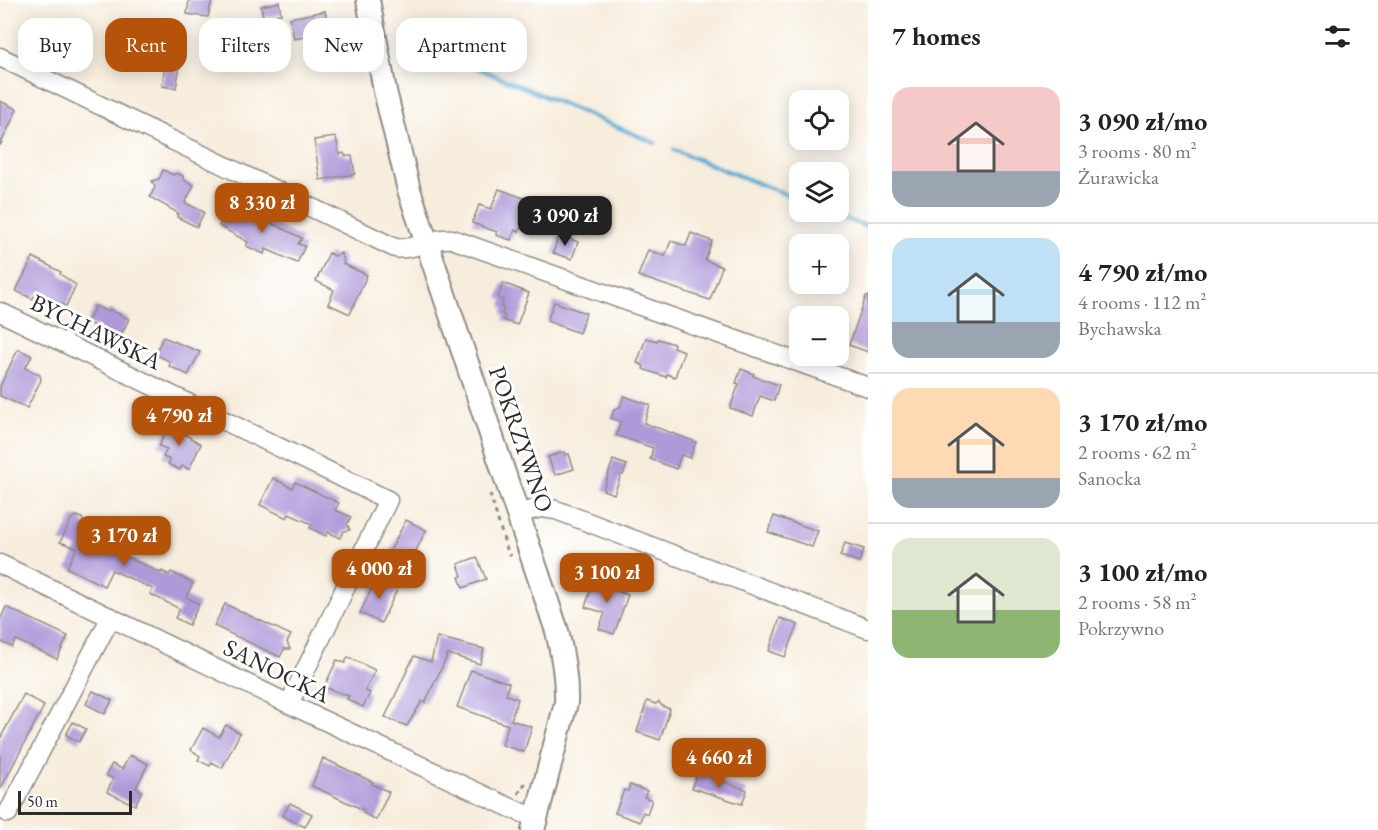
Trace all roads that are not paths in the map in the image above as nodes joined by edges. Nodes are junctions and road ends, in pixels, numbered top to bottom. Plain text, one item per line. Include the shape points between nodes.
1 (368, 0) edge
2 (0, 57) edge
3 (425, 242) junction
4 (0, 312) edge
5 (868, 387) edge
6 (517, 513) junction
7 (0, 564) edge
8 (111, 617) junction
9 (868, 629) edge
10 (289, 704) junction
11 (8, 813) dead end
12 (534, 824) edge

1 - 3 street, POKRZYWNO via 396,141
2 - 3 street via 395,248
3 - 5 street via 452,238
3 - 6 street, POKRZYWNO
4 - 10 street, BYCHAWSKA via 388,500
6 - 9 street via 542,508 556,510
6 - 12 street, POKRZYWNO via 557,631 567,685 563,717
7 - 8 street, SANOCKA
8 - 10 street, SANOCKA
8 - 11 street
10 - 12 street, SANOCKA via 513,809

